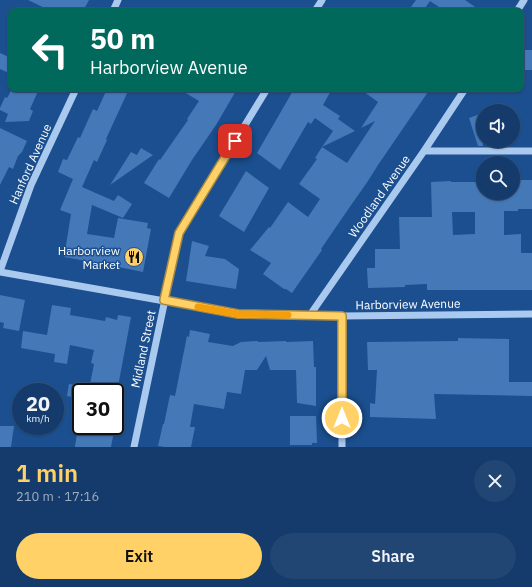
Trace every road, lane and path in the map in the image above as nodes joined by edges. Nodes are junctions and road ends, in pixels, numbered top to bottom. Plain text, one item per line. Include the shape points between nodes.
1 (75, 92) edge
2 (265, 92) edge
3 (463, 92) edge
4 (424, 150) junction
5 (532, 151) edge
6 (0, 271) edge
7 (164, 300) junction
8 (532, 314) edge
9 (310, 316) junction
10 (342, 316) junction
11 (134, 447) edge
12 (342, 447) edge

1 - 6 street, Hanford Avenue via 31,185
2 - 7 street, Midland Street via 179,233
3 - 4 street, Woodland Avenue
4 - 5 street
4 - 9 street, Woodland Avenue
6 - 7 street, Harborview Avenue
7 - 9 street, Harborview Avenue via 238,314
7 - 11 street, Midland Street
8 - 10 street, Harborview Avenue
9 - 10 street, Harborview Avenue
10 - 12 street

